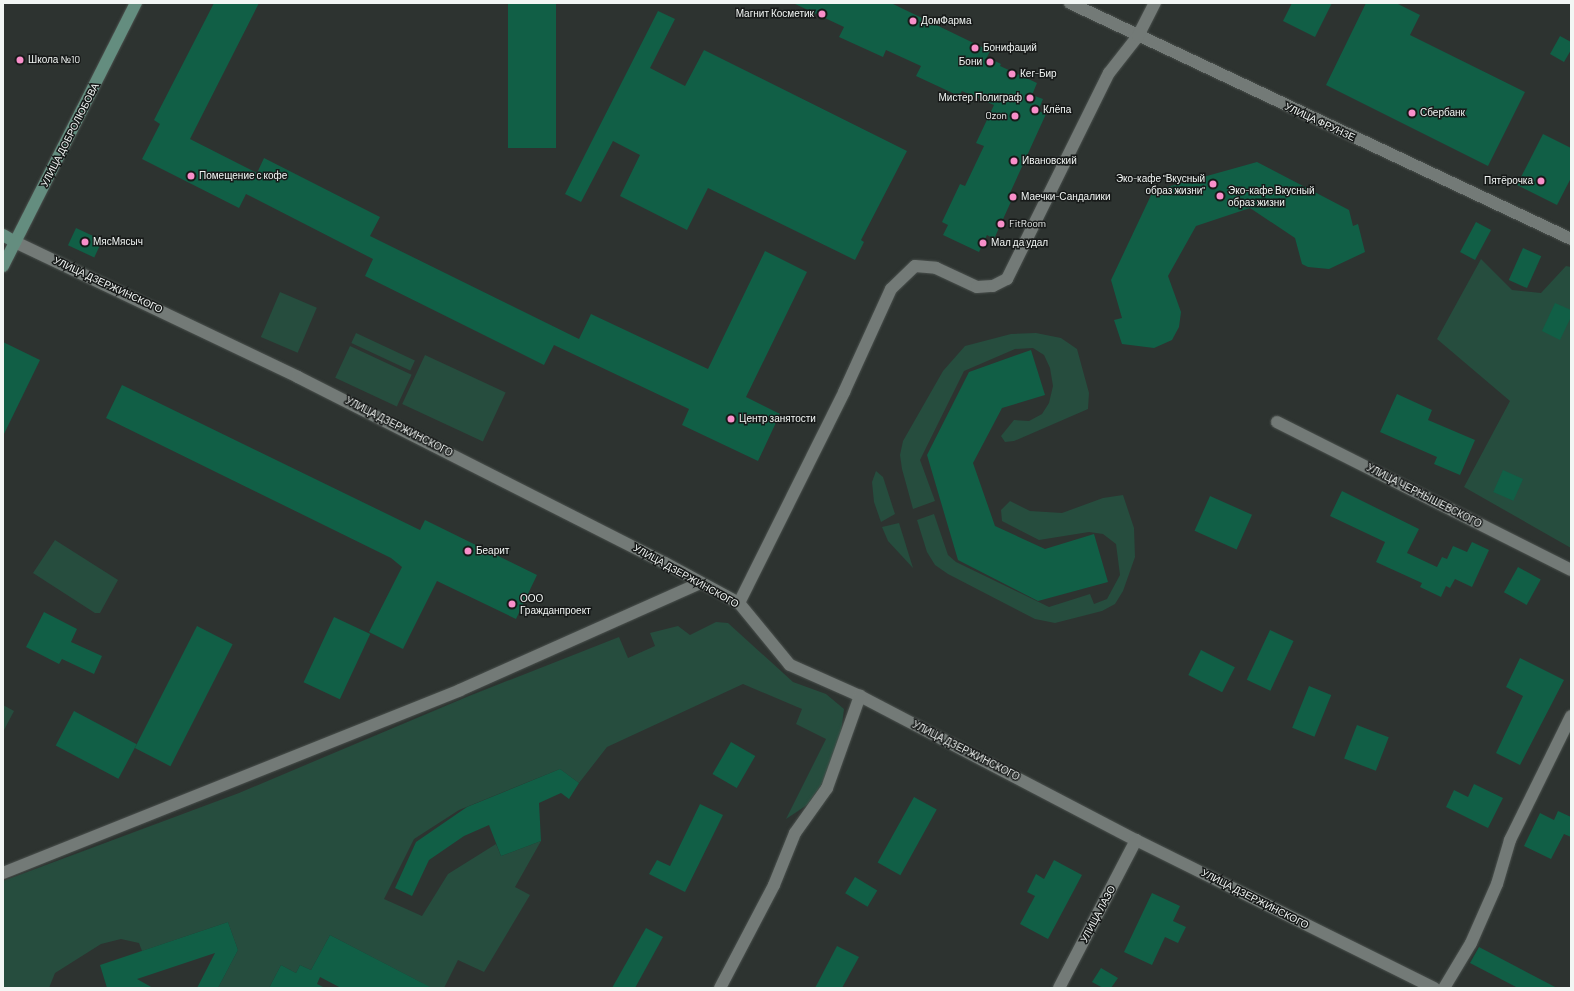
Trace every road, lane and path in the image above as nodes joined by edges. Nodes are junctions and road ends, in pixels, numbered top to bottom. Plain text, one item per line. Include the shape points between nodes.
1 (136, 3) edge
2 (1070, 3) edge
3 (1155, 3) edge
4 (1138, 36) junction
5 (3, 235) edge
6 (1571, 239) edge
7 (15, 242) junction
8 (3, 266) edge
9 (1277, 422) dead end
10 (1571, 570) edge
11 (700, 584) junction
12 (739, 603) junction
13 (860, 696) junction
14 (1571, 716) edge
15 (1136, 840) junction
16 (3, 873) edge
17 (1430, 987) edge
18 (720, 988) edge
19 (1059, 988) edge
20 (1444, 988) edge

1 - 7 street, УЛИЦА ДОБРОЛЮБОВА
2 - 4 street, УЛИЦА ФРУНЗЕ
3 - 4 street
4 - 6 street, УЛИЦА ФРУНЗЕ
4 - 12 street via 1109,73 1007,279 993,286 977,287 936,268 915,266 891,289 844,392
5 - 7 street, УЛИЦА ДЗЕРЖИНСКОГО
7 - 8 street, УЛИЦА ДОБРОЛЮБОВА
7 - 11 street, УЛИЦА ДЗЕРЖИНСКОГО via 412,433 665,562
9 - 10 street, УЛИЦА ЧЕРНЫШЕВСКОГО
11 - 12 street, УЛИЦА ДЗЕРЖИНСКОГО
11 - 16 street via 460,690
12 - 13 street, УЛИЦА ДЗЕРЖИНСКОГО via 790,665
13 - 15 street, УЛИЦА ДЗЕРЖИНСКОГО
13 - 18 street via 827,788 795,833 774,885
14 - 20 street via 1510,840 1497,884 1471,943
15 - 17 street, УЛИЦА ДЗЕРЖИНСКОГО
15 - 19 street, УЛИЦА ЛАЗО

